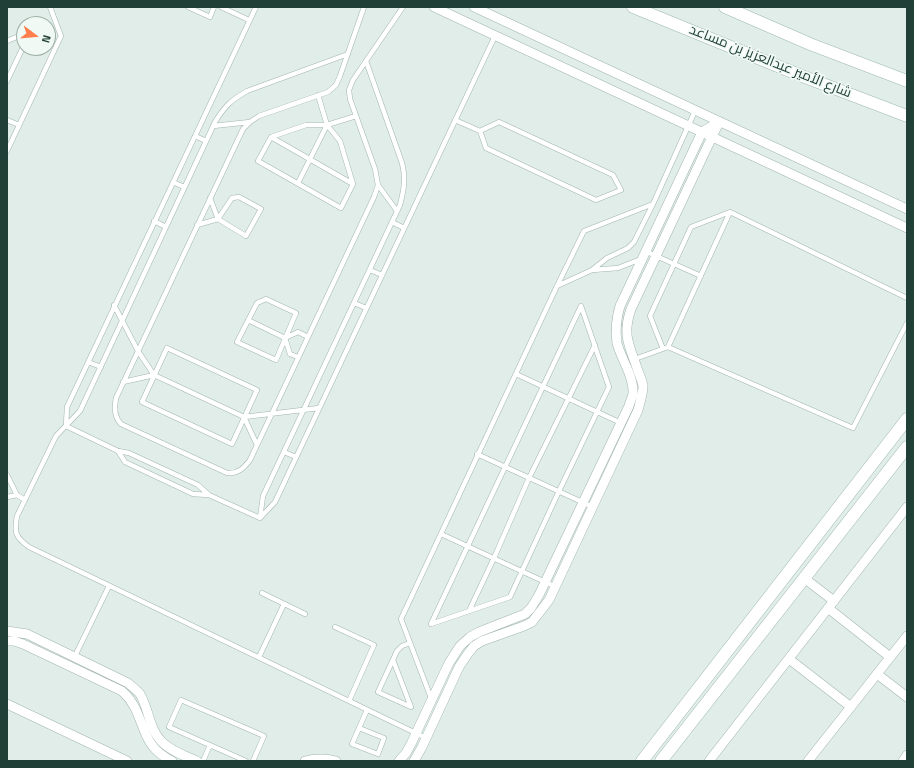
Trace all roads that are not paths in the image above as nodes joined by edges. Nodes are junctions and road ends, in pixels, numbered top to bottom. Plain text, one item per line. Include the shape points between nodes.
1 (50, 7) edge
2 (188, 7) edge
3 (214, 7) edge
4 (221, 7) edge
5 (256, 7) edge
6 (364, 7) edge
7 (403, 7) edge
8 (434, 7) edge
9 (474, 7) edge
10 (633, 7) edge
11 (725, 7) edge
12 (249, 20) junction
13 (495, 36) junction
14 (348, 54) junction
15 (19, 56) edge
16 (366, 61) junction
17 (7, 81) edge
18 (907, 81) edge
19 (318, 96) junction
20 (695, 111) junction
21 (356, 116) junction
22 (907, 116) edge
23 (7, 120) edge
24 (456, 120) junction
25 (250, 122) junction
26 (719, 122) junction
27 (19, 125) junction
28 (327, 125) junction
29 (689, 125) junction
30 (212, 126) junction
31 (480, 131) junction
32 (702, 132) junction
33 (194, 136) junction
34 (271, 137) junction
35 (713, 137) junction
36 (206, 142) junction
37 (7, 151) edge
38 (310, 159) junction
39 (173, 182) junction
40 (298, 183) junction
41 (353, 184) junction
42 (378, 185) junction
43 (184, 187) junction
44 (210, 198) junction
45 (653, 204) junction
46 (907, 209) edge
47 (397, 211) junction
48 (730, 212) junction
49 (218, 219) junction
50 (154, 221) junction
51 (392, 222) junction
52 (197, 225) junction
53 (166, 227) junction
54 (404, 228) junction
55 (907, 228) edge
56 (643, 255) junction
57 (655, 256) junction
58 (674, 264) junction
59 (370, 270) junction
60 (592, 270) junction
61 (382, 275) junction
62 (701, 276) junction
63 (557, 286) junction
64 (907, 298) edge
65 (354, 303) junction
66 (114, 305) junction
67 (366, 308) junction
68 (248, 320) junction
69 (122, 321) junction
70 (907, 323) edge
71 (308, 337) junction
72 (285, 338) junction
73 (595, 345) junction
74 (666, 348) junction
75 (138, 351) junction
76 (298, 357) junction
77 (634, 360) junction
78 (88, 362) junction
79 (625, 363) junction
80 (101, 367) junction
81 (516, 374) junction
82 (154, 375) junction
83 (123, 382) junction
84 (543, 386) junction
85 (568, 398) junction
86 (319, 408) junction
87 (304, 410) junction
88 (598, 412) junction
89 (272, 414) junction
90 (244, 417) junction
91 (907, 419) edge
92 (621, 423) junction
93 (66, 426) junction
94 (257, 445) junction
95 (907, 447) edge
96 (118, 451) junction
97 (284, 452) junction
98 (477, 454) junction
99 (296, 457) junction
100 (505, 466) junction
101 (7, 475) edge
102 (529, 478) junction
103 (559, 492) junction
104 (17, 495) junction
105 (209, 495) junction
106 (7, 497) edge
107 (25, 500) junction
108 (583, 503) junction
109 (593, 507) junction
110 (907, 507) edge
111 (260, 518) junction
112 (441, 534) junction
113 (468, 546) junction
114 (494, 558) junction
115 (522, 571) junction
116 (804, 578) junction
117 (545, 582) junction
118 (109, 586) junction
119 (556, 587) junction
120 (262, 593) dead end
121 (284, 604) junction
122 (831, 604) junction
123 (469, 611) junction
124 (305, 614) dead end
125 (336, 627) dead end
126 (7, 631) edge
127 (907, 636) edge
128 (7, 642) edge
129 (410, 643) junction
130 (74, 657) junction
131 (259, 657) junction
132 (890, 658) junction
133 (789, 659) junction
134 (393, 660) junction
135 (70, 666) junction
136 (877, 674) junction
137 (907, 697) edge
138 (432, 700) junction
139 (349, 701) junction
140 (7, 704) edge
141 (851, 707) junction
142 (367, 710) junction
143 (359, 728) junction
144 (416, 734) junction
145 (426, 738) junction
146 (210, 745) junction
147 (907, 755) edge
148 (127, 761) edge
149 (172, 761) edge
150 (197, 761) edge
151 (203, 761) edge
152 (246, 761) edge
153 (253, 761) edge
154 (304, 761) edge
155 (336, 761) edge
156 (399, 761) edge
157 (414, 761) edge
158 (642, 761) edge
159 (661, 761) edge
160 (709, 761) edge
161 (808, 761) edge
162 (902, 761) edge

1 - 27 lane via 61,36
2 - 3 lane via 210,17
4 - 12 lane
5 - 12 lane
6 - 14 lane
7 - 16 lane
8 - 13 street
9 - 20 street
10 - 22 street, شارع الأمير عبدالعزيز بن مساعد
11 - 18 street via 810,44
12 - 33 lane
13 - 24 lane
13 - 29 street
14 - 19 lane via 336,85
14 - 30 lane via 233,99 224,107
15 - 17 lane
16 - 21 lane via 349,90
16 - 47 lane via 405,176 404,190
19 - 25 lane via 259,116
19 - 28 lane
20 - 26 street
20 - 29 lane
21 - 28 lane
21 - 42 lane via 375,169
23 - 27 lane
24 - 31 lane
24 - 54 lane
25 - 30 lane
25 - 44 lane via 243,129
26 - 32 street
26 - 35 street
26 - 46 street
27 - 37 lane
28 - 34 lane via 306,125
28 - 38 lane
28 - 41 lane via 340,141
29 - 32 street
29 - 45 lane
30 - 36 lane
31 - 31 lane via 486,148 596,200 620,190 613,175 499,122
32 - 35 street
32 - 56 street
33 - 36 lane
33 - 39 lane
34 - 38 lane
34 - 40 lane via 258,161
35 - 55 street
35 - 57 street
36 - 43 lane
38 - 40 lane
38 - 41 lane
39 - 43 lane
39 - 50 lane
40 - 41 lane via 341,208
42 - 47 lane
42 - 71 lane
43 - 53 lane
44 - 49 lane
44 - 52 lane
45 - 60 lane via 634,242
45 - 63 lane via 584,231
47 - 51 lane
48 - 58 lane via 691,227
48 - 62 lane
48 - 64 lane
49 - 49 lane via 246,236 261,209 239,197 232,198
49 - 52 lane
50 - 53 lane
50 - 66 lane
51 - 54 lane
51 - 59 lane
52 - 75 lane
53 - 69 lane
54 - 61 lane
56 - 57 lane
56 - 60 lane via 618,268
56 - 79 street via 616,321 618,344
57 - 58 lane
57 - 77 street via 626,322
58 - 62 lane
58 - 74 lane via 650,316
59 - 61 lane
59 - 65 lane
60 - 63 lane
61 - 67 lane
62 - 74 lane
63 - 81 lane
65 - 67 lane
65 - 87 lane
66 - 69 lane
66 - 78 lane
67 - 86 lane
68 - 72 lane
68 - 72 lane via 257,303 266,299 296,312
68 - 72 lane via 237,342 276,360
69 - 75 lane
69 - 80 lane
70 - 74 lane via 853,428
71 - 72 lane via 298,332
71 - 76 lane
72 - 76 lane via 290,354
73 - 84 lane via 581,306
73 - 85 lane
73 - 88 lane via 609,387
74 - 77 lane
75 - 82 lane
75 - 83 lane
76 - 89 lane
77 - 79 lane
77 - 109 street via 643,384 638,410
78 - 80 lane
78 - 93 lane via 67,407
79 - 92 street via 633,394
80 - 93 lane via 80,411
81 - 84 lane
81 - 98 lane
82 - 83 lane
82 - 90 lane
82 - 90 lane via 142,402 225,441 232,444
82 - 90 lane via 167,348 257,390
83 - 94 lane via 114,406 117,420 127,428 233,474 245,467
84 - 85 lane
84 - 100 lane
85 - 88 lane
85 - 102 lane
86 - 87 lane
86 - 99 lane
87 - 89 lane
87 - 97 lane
88 - 92 lane
88 - 103 lane
89 - 90 lane
89 - 94 lane
90 - 94 lane
91 - 158 street
92 - 108 street
93 - 96 lane
93 - 107 lane via 56,436
95 - 116 street
96 - 105 lane via 129,453 198,485
96 - 105 lane via 125,462 193,494
97 - 99 lane
97 - 111 lane via 263,496
98 - 100 lane
98 - 112 lane
99 - 111 lane via 275,502
100 - 102 lane
100 - 113 lane
101 - 104 lane
102 - 103 lane
102 - 114 lane
103 - 108 lane
103 - 115 lane
104 - 106 lane
104 - 107 lane
105 - 111 lane
107 - 118 lane via 15,526 19,540
108 - 109 lane
108 - 117 street
109 - 119 street
110 - 122 street
112 - 113 lane
112 - 129 lane via 401,619
113 - 114 lane
113 - 123 lane via 431,624
114 - 115 lane
114 - 123 lane
115 - 117 lane
115 - 123 lane via 510,597
116 - 122 street
116 - 159 street
117 - 119 lane
117 - 138 street via 525,614 479,632 460,646
118 - 130 lane
118 - 131 lane
119 - 145 street via 532,622 474,646 459,667
120 - 121 lane
121 - 124 lane
121 - 131 lane
122 - 132 street
122 - 133 street
125 - 139 lane via 374,645
126 - 130 street via 27,634
127 - 132 street
128 - 135 street via 24,644
129 - 134 lane via 402,646
129 - 138 lane
130 - 135 lane
130 - 150 street via 128,683 139,694 154,730 163,743 170,749
131 - 139 lane
132 - 136 street
133 - 141 street
133 - 160 street
134 - 134 lane via 378,692 411,707 408,700
135 - 149 street via 122,691 138,713 148,742 159,754
136 - 137 street
136 - 141 street
138 - 144 street
139 - 142 lane
140 - 148 street
141 - 161 street
142 - 143 lane
142 - 144 lane
143 - 143 lane via 352,744 378,754 384,738
144 - 145 lane
144 - 156 street
145 - 157 street
146 - 151 lane
146 - 152 lane
146 - 153 lane via 169,727 181,700 264,736
147 - 162 street
154 - 155 street via 315,758

